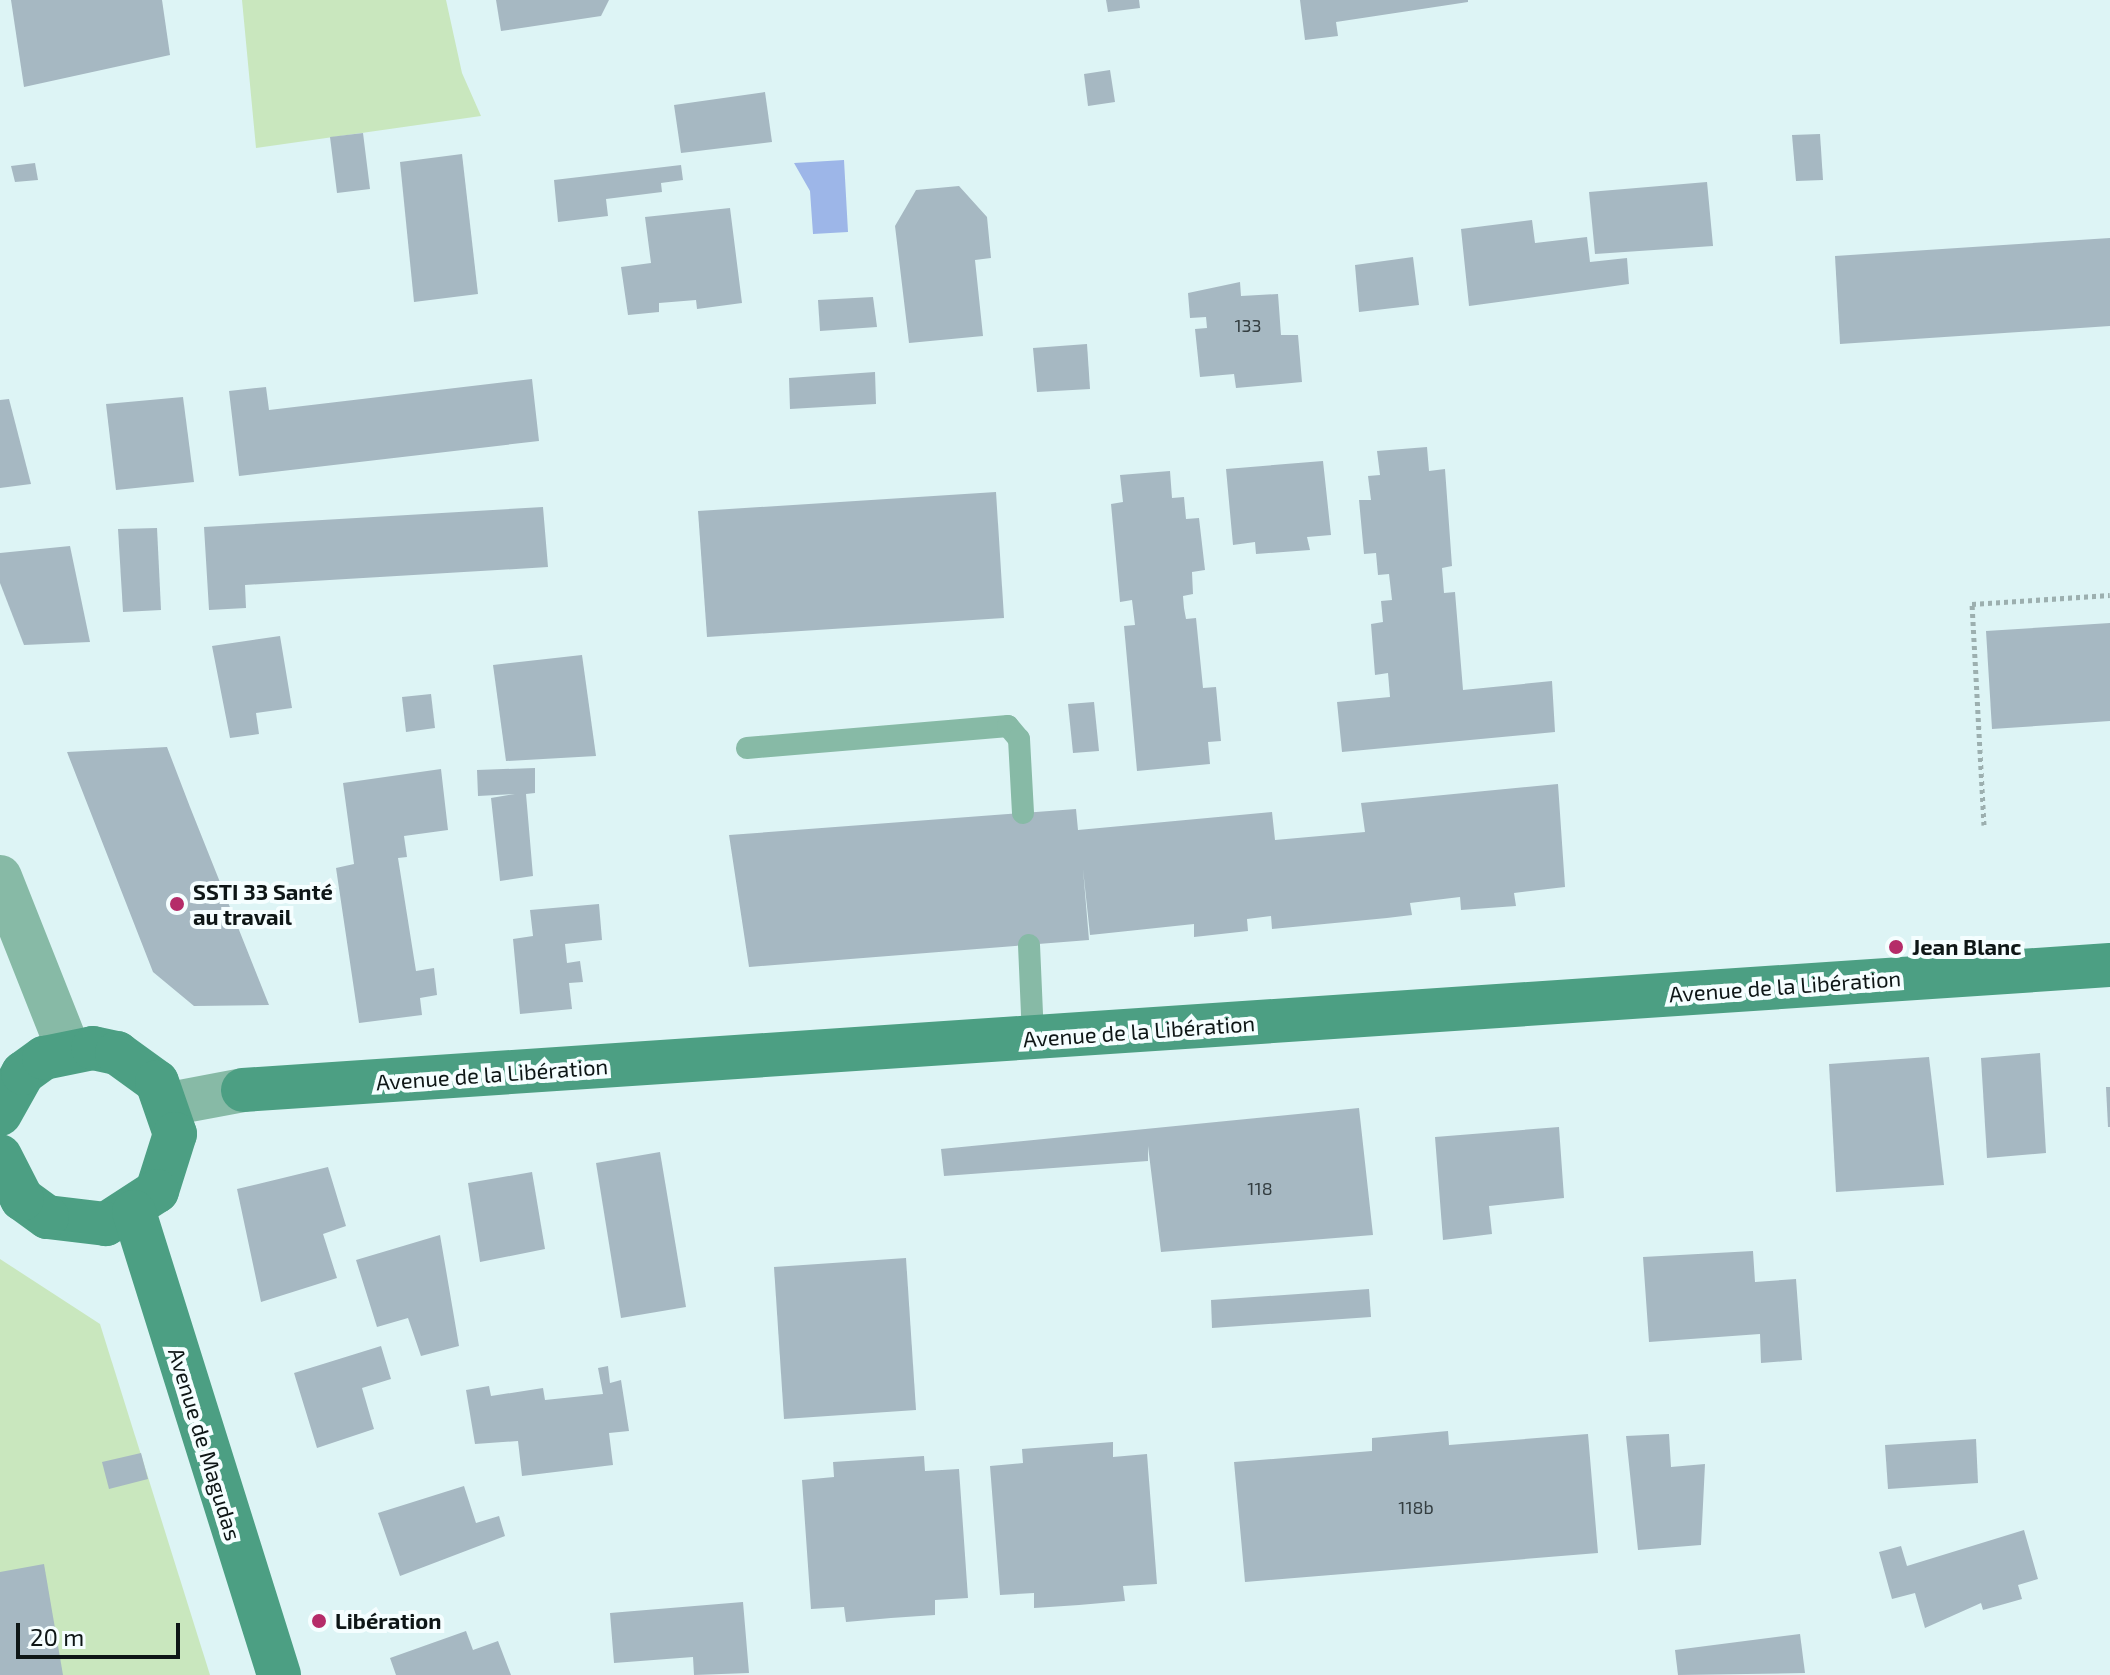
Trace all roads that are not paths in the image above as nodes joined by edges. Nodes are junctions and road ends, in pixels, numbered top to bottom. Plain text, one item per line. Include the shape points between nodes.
1 (747, 748) dead end
2 (1023, 813) dead end
3 (0, 877) edge
4 (1029, 945) dead end
5 (2110, 965) edge
6 (1033, 1038) junction
7 (68, 1049) junction
8 (243, 1090) joint
9 (169, 1104) junction
10 (0, 1114) edge
11 (0, 1156) edge
12 (134, 1212) junction
13 (279, 1675) edge

1 - 2 lane via 1008,726 1019,739
3 - 7 street
4 - 6 lane
5 - 6 main road, Avenue de la Libération
6 - 8 main road, Avenue de la Libération
7 - 9 main road via 117,1053 139,1065
7 - 10 main road via 23,1073
8 - 9 street, Avenue de la Libération
9 - 12 main road via 170,1164 157,1191
11 - 12 main road via 22,1199 47,1217 106,1224
12 - 13 main road, Avenue de Magudas

